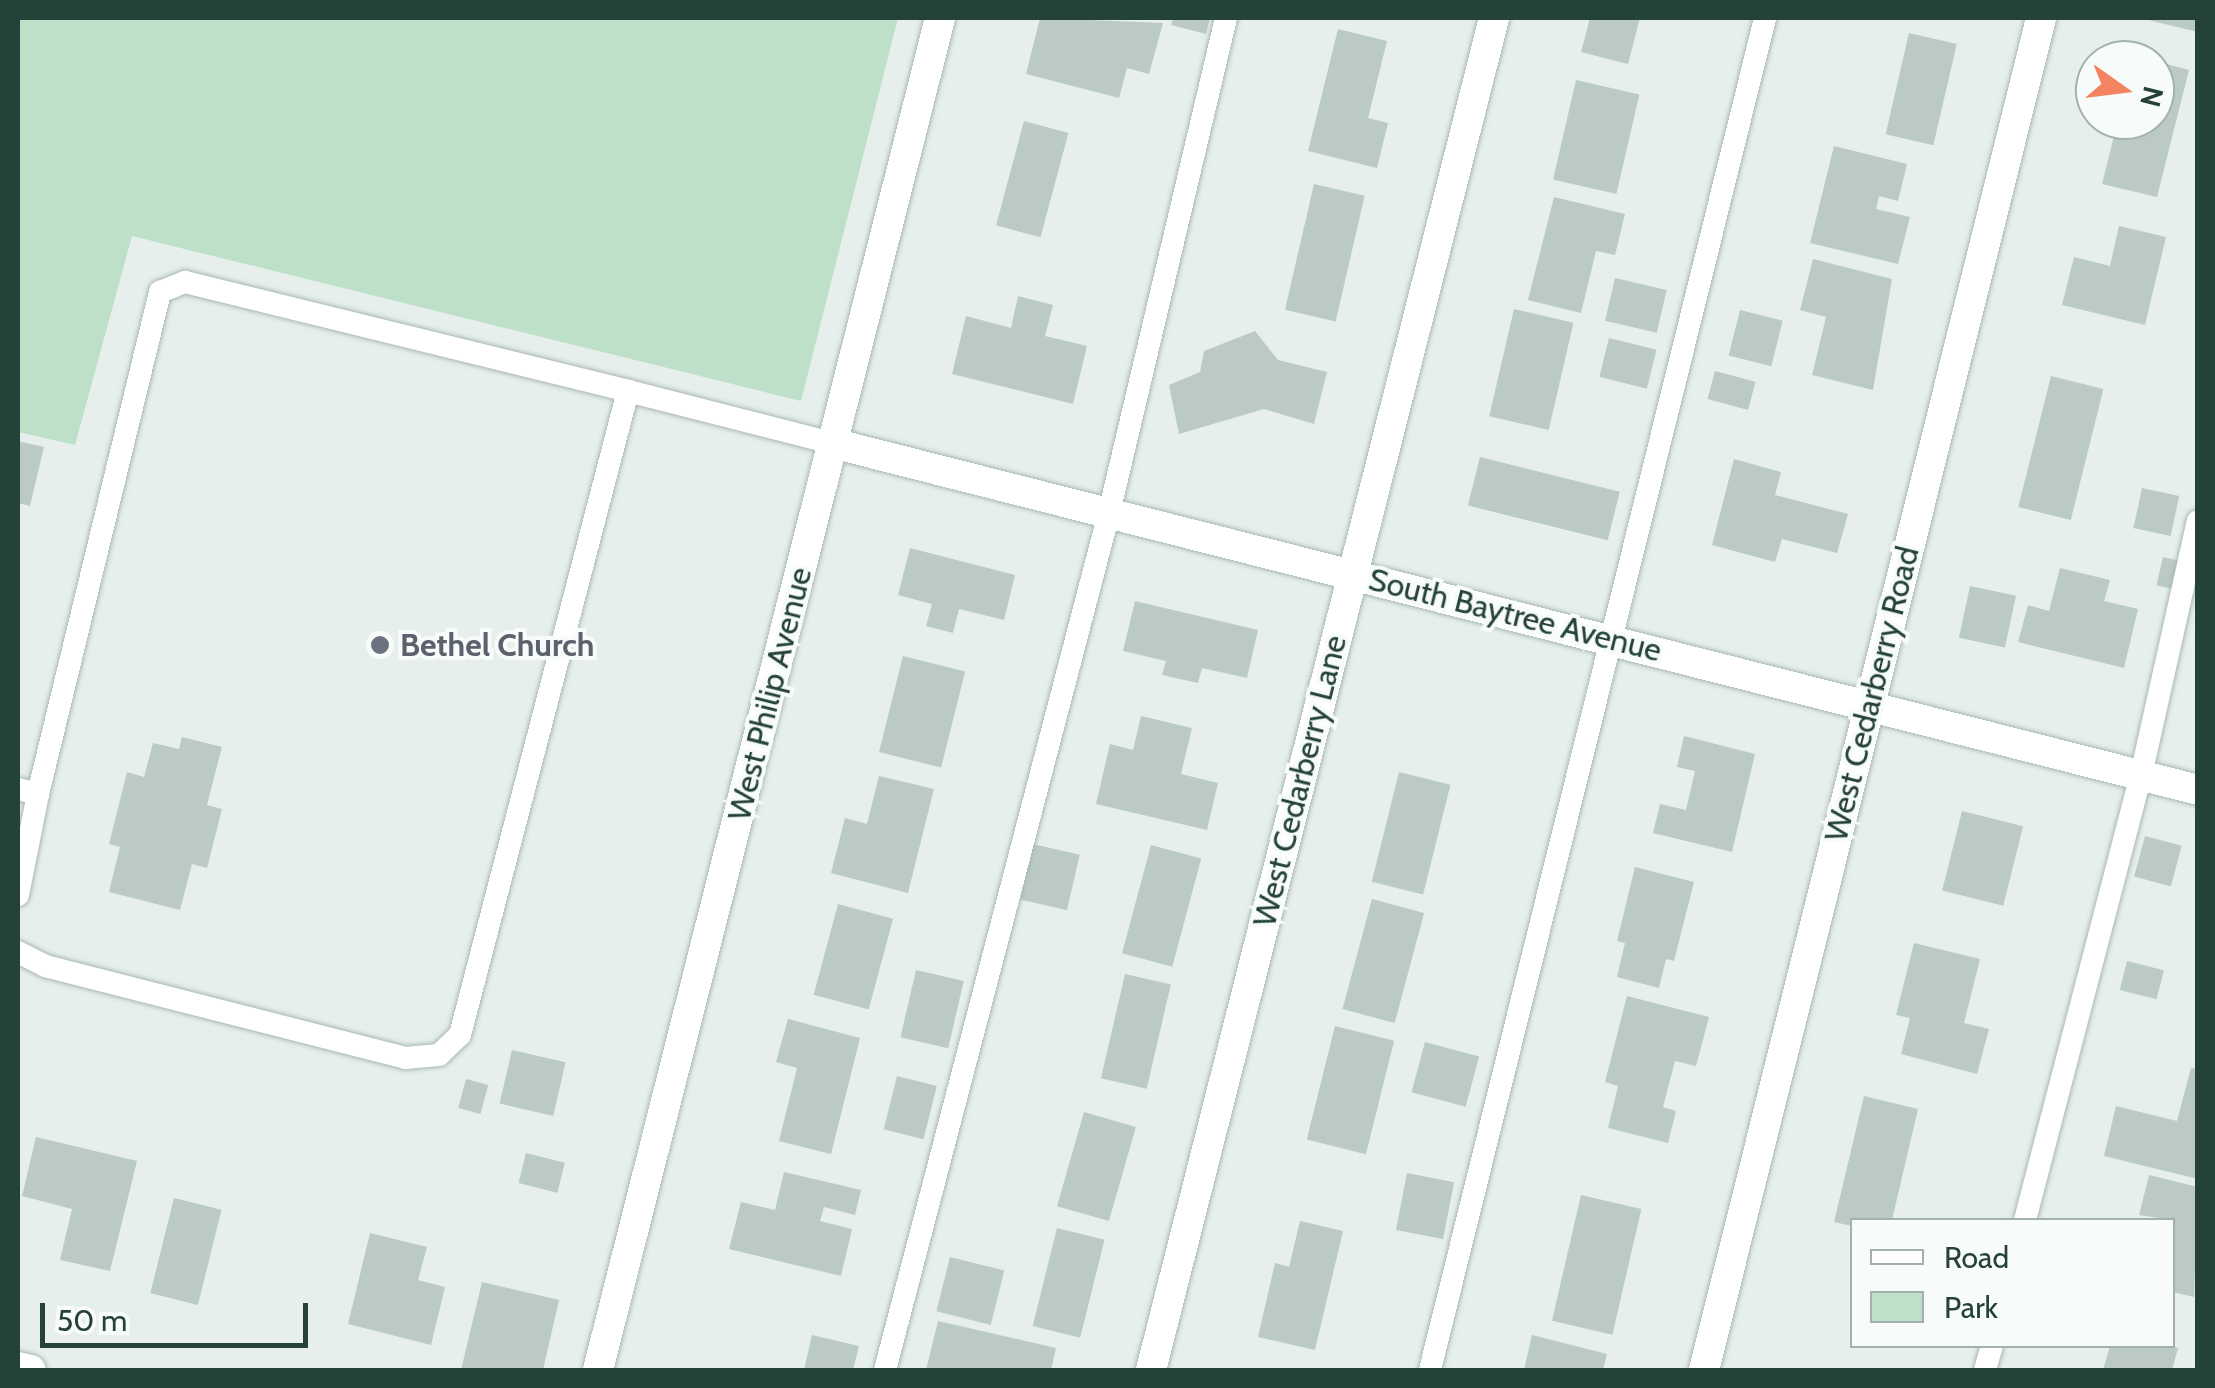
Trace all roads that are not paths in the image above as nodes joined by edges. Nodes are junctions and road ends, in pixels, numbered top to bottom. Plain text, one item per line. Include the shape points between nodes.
1 (940, 18) edge
2 (1226, 18) edge
3 (1494, 18) edge
4 (1764, 18) edge
5 (2041, 18) edge
6 (628, 391) junction
7 (832, 443) junction
8 (1108, 512) junction
9 (2198, 521) edge
10 (1353, 573) junction
11 (1609, 639) junction
12 (1870, 706) junction
13 (2142, 775) junction
14 (2198, 790) edge
15 (28, 791) edge
16 (18, 895) edge
17 (18, 952) edge
18 (2025, 1218) edge
19 (18, 1367) edge
20 (32, 1370) edge
21 (598, 1370) edge
22 (885, 1370) edge
23 (1151, 1370) edge
24 (1430, 1370) edge
25 (1704, 1370) edge

1 - 7 street, West Philip Avenue
2 - 8 lane
3 - 10 street, West Cedarberry Lane
4 - 11 lane
5 - 12 street, West Cedarberry Road
6 - 7 lane
6 - 15 lane via 185,282 160,292
6 - 17 lane via 460,1035 439,1055 405,1058 45,966
7 - 8 street, South Baytree Avenue
7 - 21 street, West Philip Avenue
8 - 10 street, South Baytree Avenue
8 - 22 lane
9 - 13 lane
10 - 11 street, South Baytree Avenue
10 - 23 street, West Cedarberry Lane
11 - 12 street, South Baytree Avenue
11 - 24 lane
12 - 13 street, South Baytree Avenue
12 - 25 street, West Cedarberry Road
13 - 14 street, South Baytree Avenue
13 - 18 lane
15 - 16 lane
19 - 20 street

